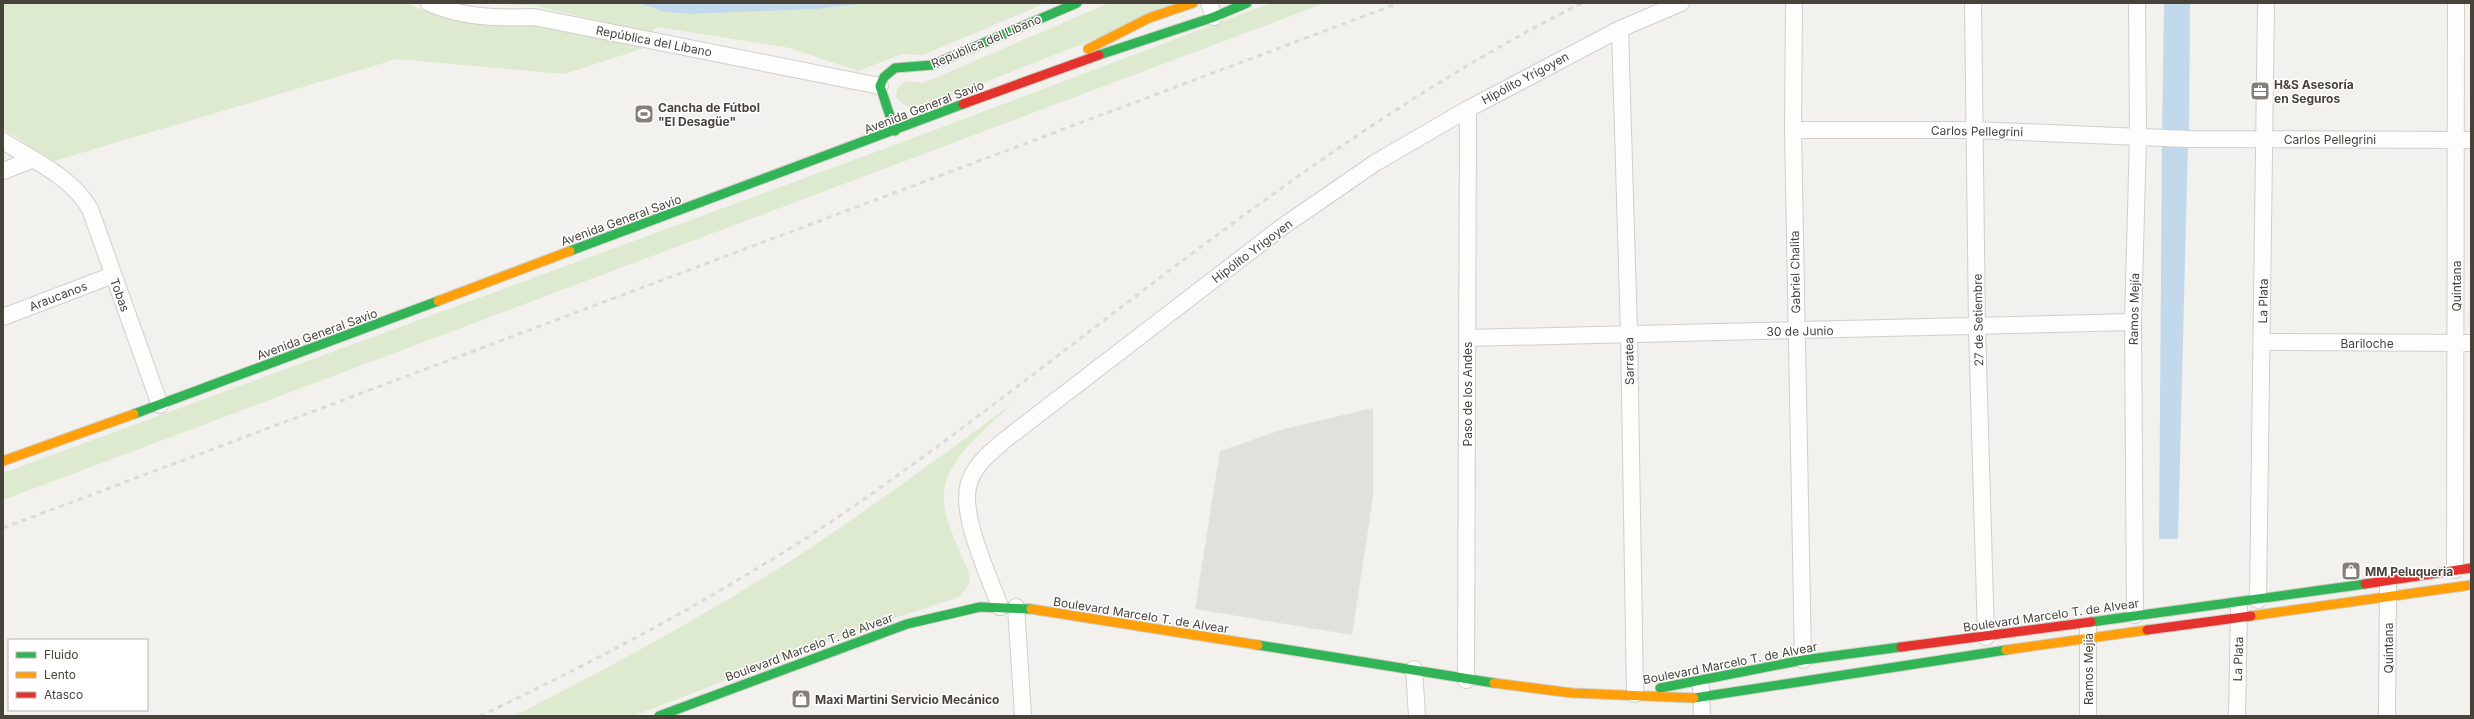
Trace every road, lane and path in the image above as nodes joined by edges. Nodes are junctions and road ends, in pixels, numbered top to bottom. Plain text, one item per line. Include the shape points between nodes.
1 (429, 3) edge
2 (1077, 3) edge
3 (1193, 3) edge
4 (1247, 3) edge
5 (1681, 3) edge
6 (1794, 3) edge
7 (1973, 3) edge
8 (2137, 3) edge
9 (2266, 3) edge
10 (2456, 3) edge
11 (1211, 10) edge
12 (1620, 29) junction
13 (1032, 78) junction
14 (880, 86) junction
15 (1468, 109) junction
16 (1793, 130) junction
17 (1976, 130) junction
18 (895, 131) junction
19 (2138, 137) junction
20 (2265, 139) junction
21 (2463, 140) edge
22 (3, 141) edge
23 (32, 160) junction
24 (3, 171) edge
25 (113, 275) junction
26 (3, 317) edge
27 (2134, 322) junction
28 (1977, 327) junction
29 (1796, 331) junction
30 (1629, 333) junction
31 (1467, 338) junction
32 (2263, 342) junction
33 (2463, 343) edge
34 (160, 405) junction
35 (3, 461) edge
36 (2471, 568) edge
37 (2455, 570) junction
38 (2388, 579) junction
39 (2471, 585) edge
40 (2388, 596) junction
41 (2258, 600) junction
42 (2239, 602) junction
43 (1000, 606) junction
44 (1016, 607) junction
45 (2135, 615) junction
46 (2240, 618) junction
47 (2088, 621) junction
48 (1986, 637) junction
49 (2088, 637) junction
50 (1803, 660) junction
51 (1414, 669) junction
52 (1701, 679) junction
53 (1466, 680) junction
54 (1635, 694) junction
55 (1702, 698) junction
56 (659, 716) edge
57 (1023, 716) edge
58 (1417, 716) edge
59 (1702, 716) edge
60 (2088, 716) edge
61 (2237, 716) edge
62 (2388, 716) edge

1 - 14 street, República del Líbano via 467,15 491,18 534,17
2 - 14 main road, República del Líbano via 932,65 920,68 894,68 887,72
3 - 13 main road via 1131,26
4 - 11 main road, Avenida General Savio
5 - 12 street, Hipólito Yrigoyen
6 - 16 street, Gabriel Chalita
7 - 17 street, 27 de Setiembre
8 - 19 street, Ramos Mejía
9 - 20 street, La Plata
10 - 21 street, Quintana
11 - 13 main road, Avenida General Savio
12 - 15 street, Hipólito Yrigoyen
12 - 30 street, Sarratea
13 - 18 main road, Avenida General Savio
14 - 18 main road
15 - 31 street, Paso de los Andes
15 - 43 street, Hipólito Yrigoyen via 1375,163 1288,223 986,456 969,483 967,505 975,537
16 - 17 street, Carlos Pellegrini
16 - 29 street, Gabriel Chalita
17 - 19 street, Carlos Pellegrini
17 - 28 street, 27 de Setiembre
18 - 34 main road, Avenida General Savio
19 - 20 street, Carlos Pellegrini
19 - 27 street, Ramos Mejía
20 - 21 street, Carlos Pellegrini
20 - 32 street, La Plata
21 - 33 street, Quintana
22 - 23 street, Tobas
23 - 24 street
23 - 25 street, Tobas via 74,188 90,209
25 - 26 street, Araucanos
25 - 34 street, Tobas
27 - 28 street, 30 de Junio
27 - 45 street, Ramos Mejía
28 - 29 street, 30 de Junio
28 - 48 street, 27 de Setiembre
29 - 30 street, 30 de Junio
29 - 50 street, Gabriel Chalita
30 - 31 street, 30 de Junio
30 - 54 street, Sarratea
31 - 53 street, Paso de los Andes
32 - 33 street, Bariloche
32 - 41 street, La Plata
33 - 37 street, Quintana
34 - 35 main road, Avenida General Savio
36 - 37 main road, Boulevard Marcelo T. de Alvear
37 - 38 main road, Boulevard Marcelo T. de Alvear
38 - 40 street, Quintana
38 - 41 main road, Boulevard Marcelo T. de Alvear
39 - 40 main road, Boulevard Marcelo T. de Alvear
40 - 46 main road, Boulevard Marcelo T. de Alvear
40 - 62 street, Quintana
41 - 42 main road, Boulevard Marcelo T. de Alvear
42 - 45 main road, Boulevard Marcelo T. de Alvear
42 - 46 street, La Plata
43 - 44 main road, Boulevard Marcelo T. de Alvear
43 - 56 main road, Boulevard Marcelo T. de Alvear via 954,612 907,624
44 - 51 main road, Boulevard Marcelo T. de Alvear
44 - 57 street
45 - 47 main road, Boulevard Marcelo T. de Alvear
46 - 49 main road, Boulevard Marcelo T. de Alvear
46 - 61 street, La Plata
47 - 48 main road, Boulevard Marcelo T. de Alvear
47 - 49 street, Ramos Mejía
48 - 50 main road, Boulevard Marcelo T. de Alvear
49 - 55 main road, Boulevard Marcelo T. de Alvear
49 - 60 street, Ramos Mejía
50 - 52 main road, Boulevard Marcelo T. de Alvear
51 - 53 main road, Boulevard Marcelo T. de Alvear
51 - 58 street
52 - 54 main road, Boulevard Marcelo T. de Alvear
52 - 55 street
53 - 54 main road, Boulevard Marcelo T. de Alvear via 1572,693
54 - 55 main road, Boulevard Marcelo T. de Alvear
55 - 59 street

